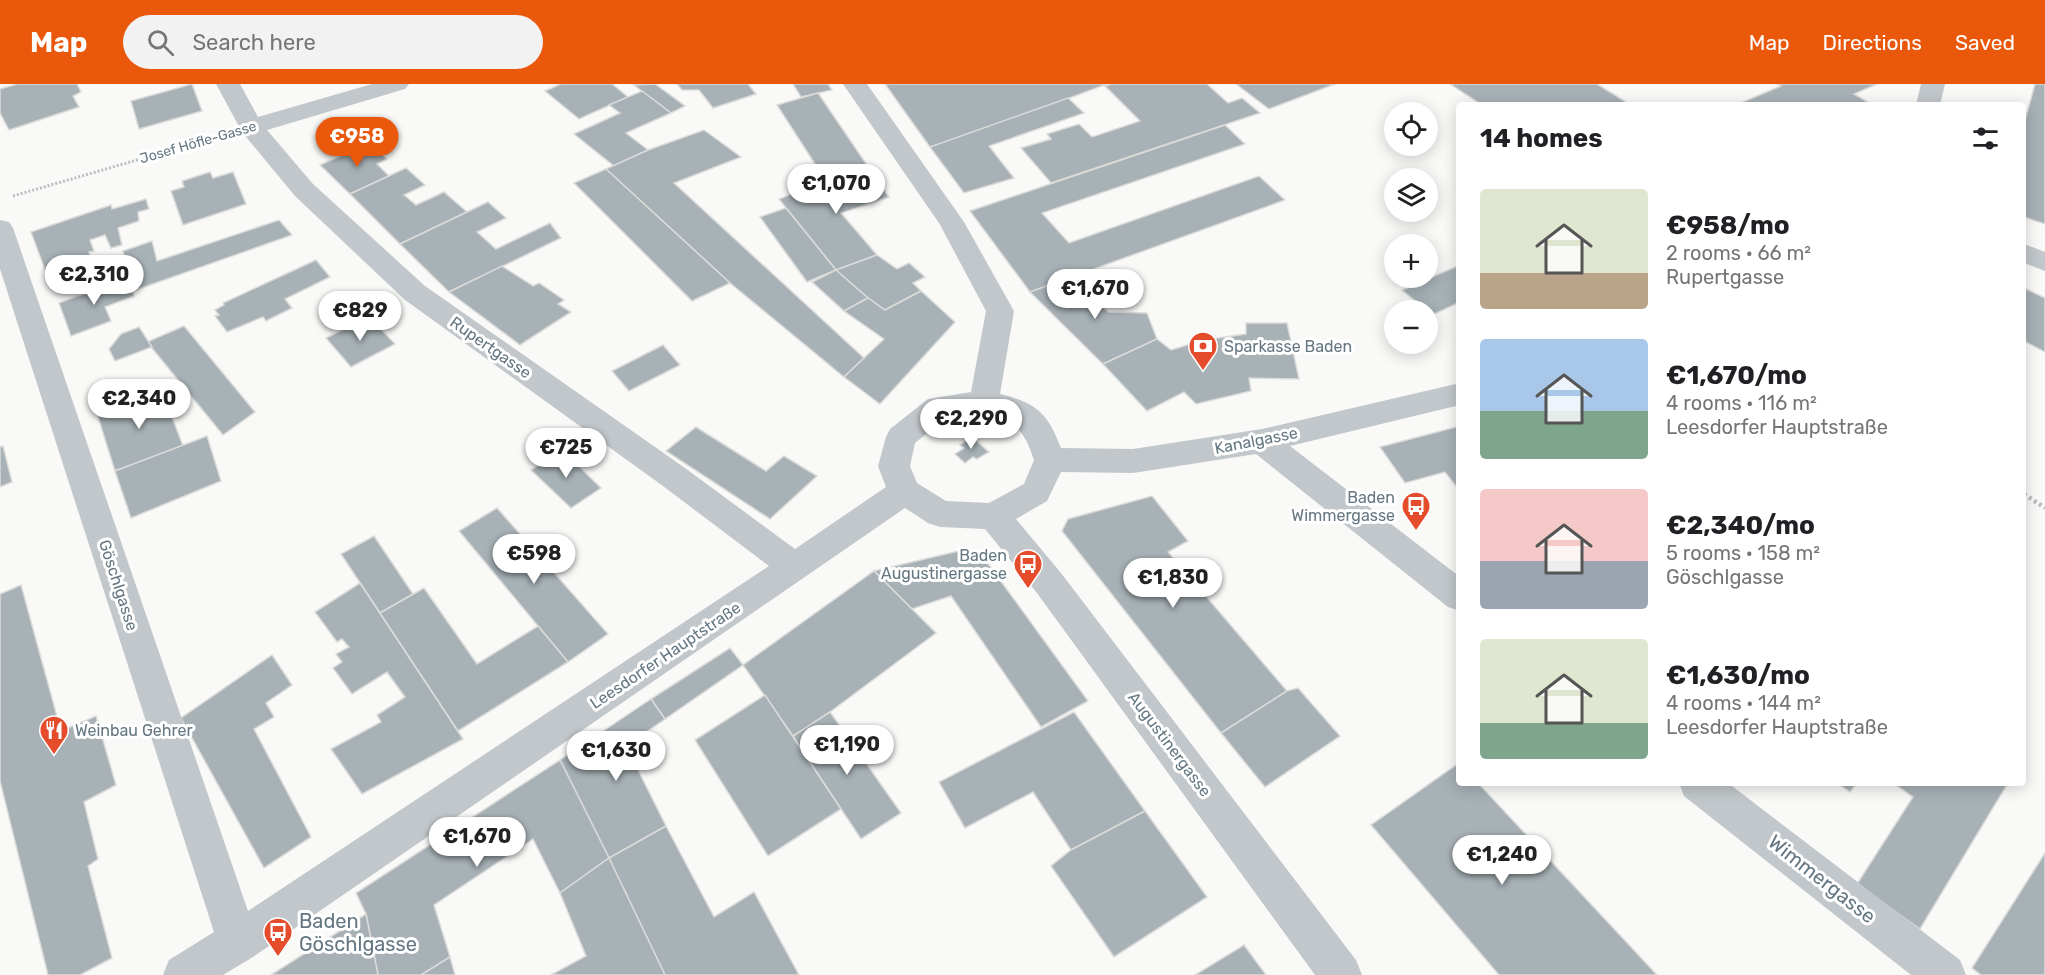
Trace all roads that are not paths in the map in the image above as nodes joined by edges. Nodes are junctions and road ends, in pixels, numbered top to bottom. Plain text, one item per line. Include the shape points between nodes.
1 (228, 84) edge
2 (397, 84) edge
3 (855, 84) edge
4 (1933, 84) edge
5 (1929, 102) edge
6 (251, 127) junction
7 (4, 213) edge
8 (2026, 254) edge
9 (2045, 262) edge
10 (1456, 395) edge
11 (984, 401) junction
12 (1262, 441) junction
13 (1050, 460) junction
14 (904, 491) junction
15 (994, 516) junction
16 (795, 567) junction
17 (1456, 594) edge
18 (1702, 786) edge
19 (238, 942) junction
20 (184, 975) edge
21 (1341, 975) edge
22 (1945, 975) edge

1 - 6 street, Rupertgasse
2 - 6 street, Josef Höfle-Gasse
3 - 11 street via 951,222 1000,312
4 - 5 street
6 - 16 street, Rupertgasse via 304,190 415,293
7 - 19 street, Göschlgasse
8 - 9 street
10 - 12 street, Kanalgasse
11 - 13 street via 1011,408 1038,427
11 - 14 street via 939,407 901,437 894,466
12 - 13 street, Kanalgasse via 1133,462
12 - 17 street
13 - 15 street via 1036,492
14 - 15 street via 940,514
14 - 16 street, Leesdorfer Hauptstraße
15 - 21 street, Augustinergasse via 1049,583
16 - 19 street, Leesdorfer Hauptstraße
18 - 22 street, Wimmergasse
19 - 20 street, Leesdorfer Hauptstraße

